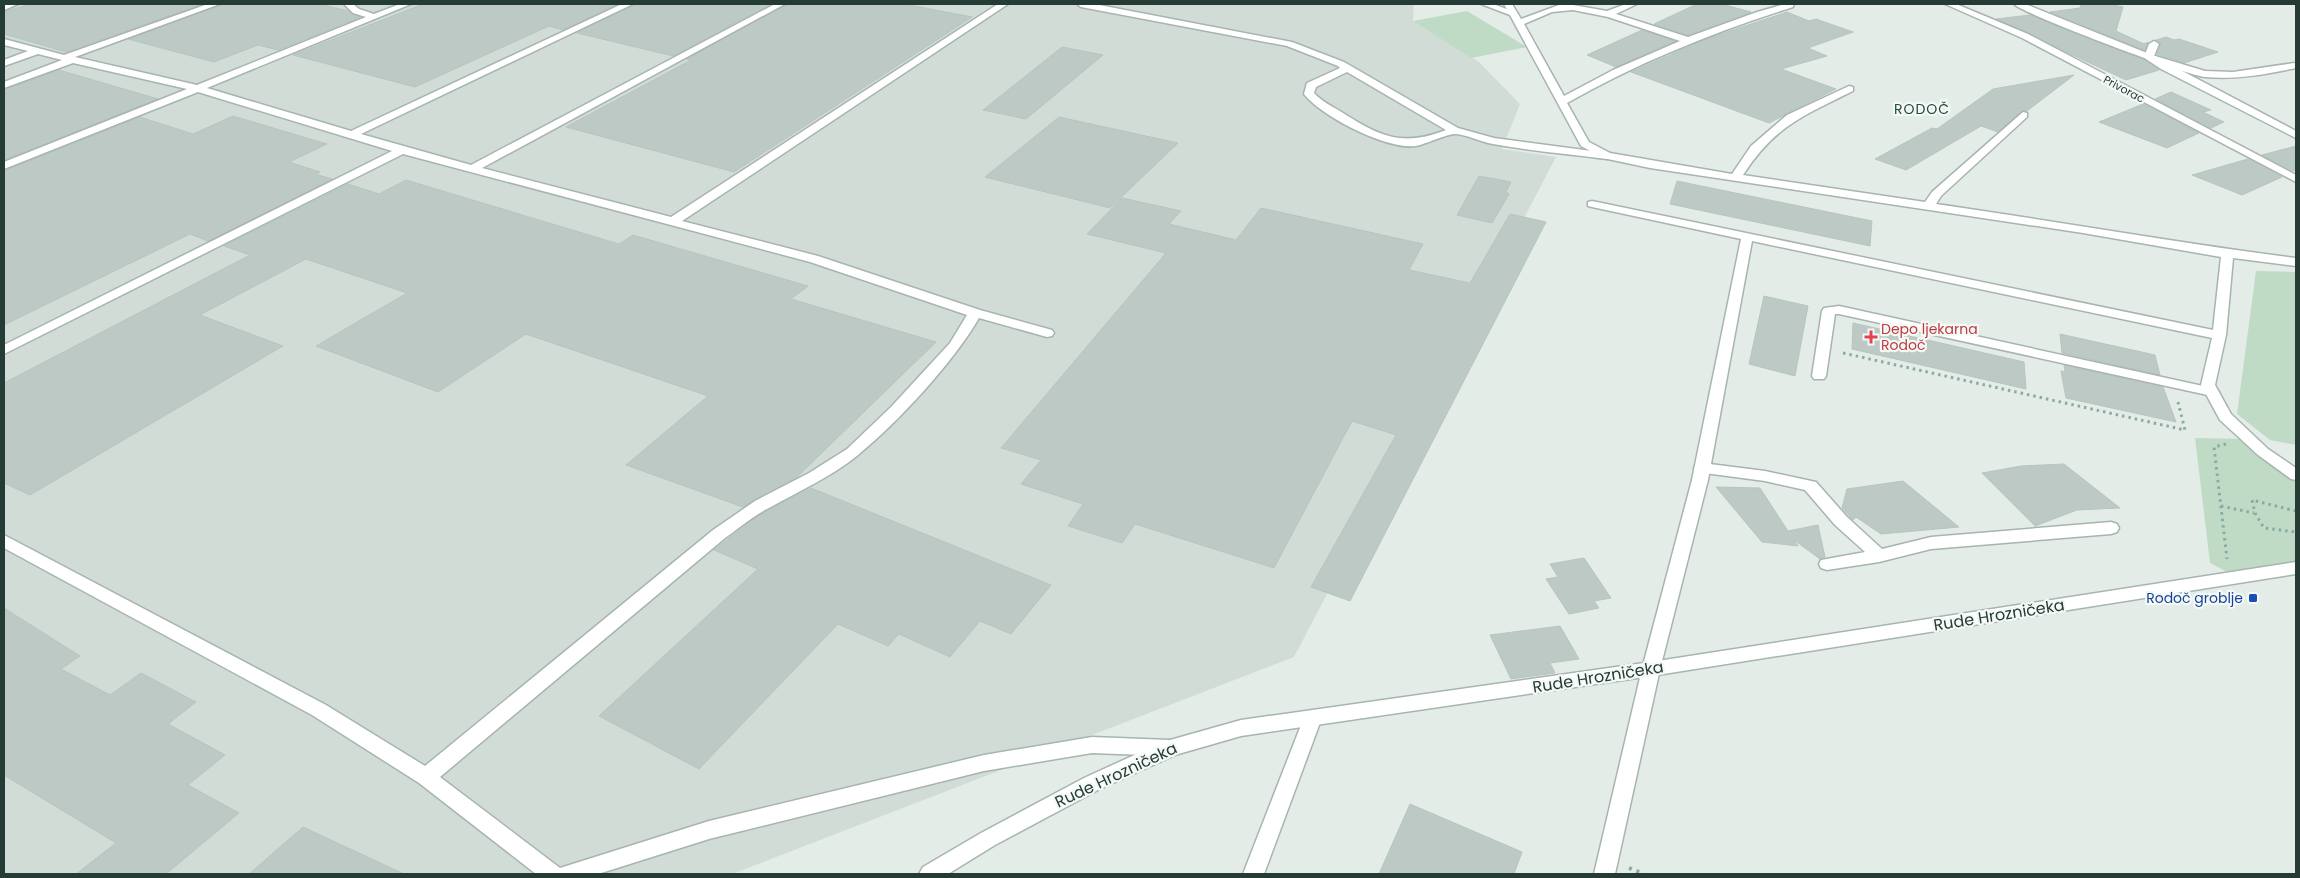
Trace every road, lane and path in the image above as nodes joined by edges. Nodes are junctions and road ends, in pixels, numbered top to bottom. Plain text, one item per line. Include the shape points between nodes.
1 (14, 4) edge
2 (216, 4) edge
3 (348, 4) edge
4 (407, 4) edge
5 (629, 4) edge
6 (781, 4) edge
7 (1004, 4) edge
8 (1081, 4) edge
9 (1485, 4) edge
10 (1633, 4) edge
11 (1949, 4) edge
12 (2018, 4) edge
13 (1790, 5) dead end
14 (4, 7) edge
15 (1511, 8) edge
16 (1606, 15) junction
17 (374, 17) junction
18 (1519, 23) junction
19 (1687, 40) junction
20 (4, 42) edge
21 (2154, 44) dead end
22 (37, 51) junction
23 (2149, 57) junction
24 (68, 59) junction
25 (4, 63) edge
26 (2294, 66) dead end
27 (1347, 68) junction
28 (4, 85) edge
29 (197, 88) junction
30 (1849, 89) dead end
31 (1561, 102) junction
32 (2024, 115) dead end
33 (1454, 130) junction
34 (351, 135) junction
35 (2296, 135) edge
36 (402, 150) junction
37 (1607, 156) junction
38 (4, 166) edge
39 (472, 169) junction
40 (1736, 177) junction
41 (2296, 179) edge
42 (1592, 204) dead end
43 (1928, 207) junction
44 (672, 222) junction
45 (1747, 237) junction
46 (2227, 254) junction
47 (2296, 262) edge
48 (975, 312) junction
49 (1047, 333) dead end
50 (2219, 336) junction
51 (1823, 349) junction
52 (4, 350) edge
53 (1819, 376) dead end
54 (2173, 384) junction
55 (2212, 392) junction
56 (2255, 444) junction
57 (1702, 468) junction
58 (2296, 476) edge
59 (2221, 506) junction
60 (2296, 512) edge
61 (2255, 513) junction
62 (2111, 528) dead end
63 (2296, 532) edge
64 (4, 541) edge
65 (1880, 556) junction
66 (1827, 564) dead end
67 (2296, 568) edge
68 (2246, 576) junction
69 (1651, 669) junction
70 (1312, 720) junction
71 (1170, 748) junction
72 (426, 777) junction
73 (552, 874) edge
74 (568, 874) edge
75 (930, 874) edge
76 (1253, 874) edge
77 (1604, 874) edge

1 - 14 street
2 - 24 street
3 - 17 street via 356,11
4 - 17 street
5 - 34 street
6 - 39 street
7 - 44 street
8 - 27 street via 1289,44
9 - 15 street
10 - 16 street
11 - 41 street, Privorac via 2025,36
12 - 23 street
13 - 19 street
15 - 18 street
16 - 18 street via 1561,8
16 - 19 street
17 - 29 street
18 - 31 street
19 - 31 street via 1627,65
20 - 22 street
21 - 23 street
22 - 24 street
22 - 25 street
23 - 26 street via 2204,74 2233,75
23 - 35 street via 2209,92
24 - 28 street
24 - 29 street
27 - 33 street
27 - 33 street via 1310,85 1309,94 1388,142 1413,144 1435,140
29 - 34 street
29 - 38 street
30 - 40 street via 1791,117 1755,148
31 - 37 street via 1584,144
32 - 43 street via 1936,194
33 - 37 street via 1493,141
34 - 36 street
36 - 39 street
36 - 52 street
37 - 40 street
39 - 44 street
40 - 43 street
42 - 45 street
43 - 46 street
44 - 48 street via 814,259
45 - 50 street
45 - 57 street
46 - 47 street
46 - 50 street
48 - 49 street
48 - 72 street via 956,345 852,452 814,478 761,505 719,534
50 - 55 street via 2208,385
51 - 53 street
51 - 54 street via 1829,311 1839,310
51 - 54 path via 2185,430
54 - 55 street
55 - 56 street via 2225,417
56 - 58 street
56 - 59 path via 2214,446
57 - 65 street via 1810,486 1840,521
57 - 69 street
59 - 61 path
59 - 68 path via 2227,560
60 - 61 path via 2252,500
61 - 63 path via 2264,528
62 - 65 street via 1931,544
64 - 72 street via 319,710
65 - 66 street
67 - 68 street, Rude Hrozničeka
68 - 69 street, Rude Hrozničeka
69 - 70 street, Rude Hrozničeka
69 - 77 street
70 - 71 street, Rude Hrozničeka via 1240,728
70 - 76 street
71 - 74 street via 1092,745 984,764 709,830
71 - 75 street, Rude Hrozničeka via 1083,788
72 - 73 street

